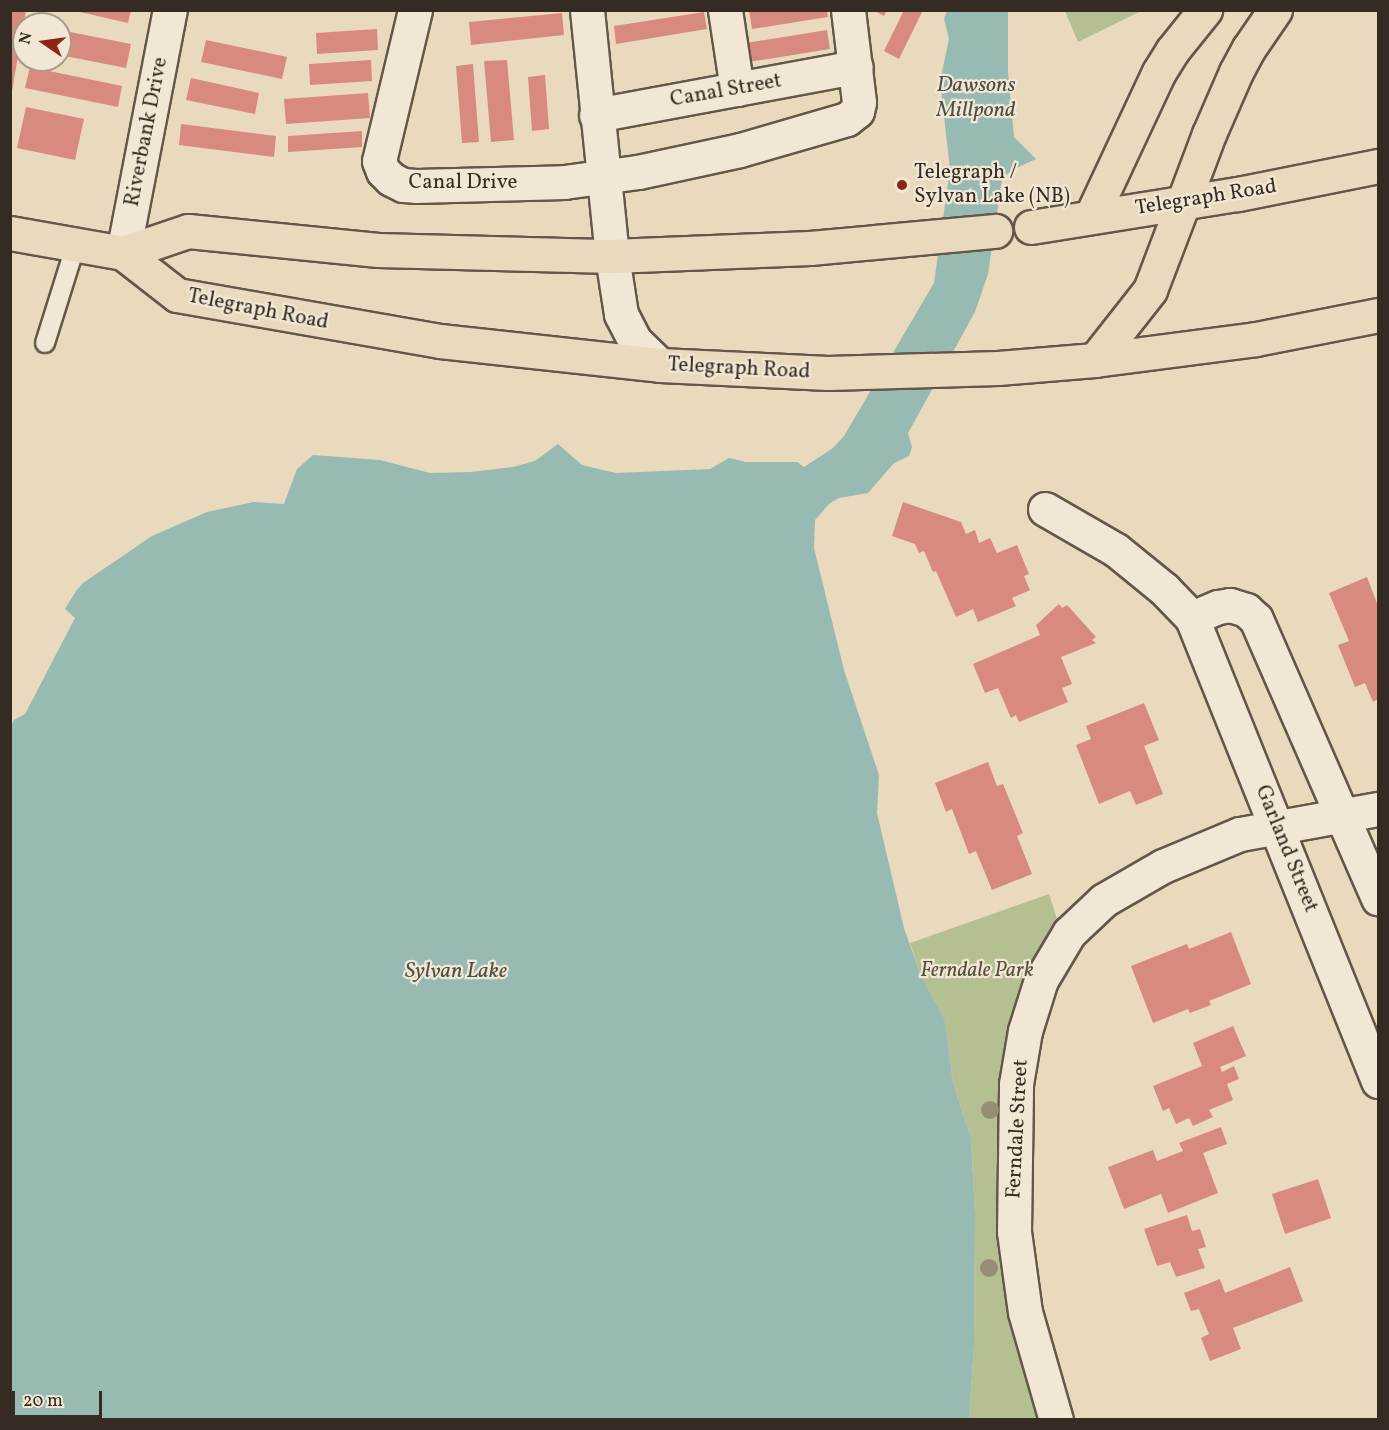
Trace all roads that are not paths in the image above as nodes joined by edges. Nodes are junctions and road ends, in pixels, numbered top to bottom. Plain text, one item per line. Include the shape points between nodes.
1 (170, 10) edge
2 (415, 10) edge
3 (587, 10) edge
4 (725, 10) edge
5 (848, 10) edge
6 (1205, 10) edge
7 (1275, 10) edge
8 (856, 67) junction
9 (737, 89) junction
10 (596, 115) junction
11 (1378, 166) edge
12 (604, 176) junction
13 (1183, 203) junction
14 (1090, 217) junction
15 (10, 233) edge
16 (76, 244) junction
17 (123, 253) junction
18 (612, 256) junction
19 (1378, 315) edge
20 (45, 343) dead end
21 (1095, 360) junction
22 (660, 365) junction
23 (1045, 509) dead end
24 (1192, 618) junction
25 (1378, 809) edge
26 (1344, 814) junction
27 (1277, 826) junction
28 (1378, 898) edge
29 (1378, 1081) edge
30 (1056, 1419) edge

1 - 17 street, Riverbank Drive
2 - 12 street, Canal Drive via 379,161 386,175 402,185 416,186 564,182
3 - 10 street
4 - 9 street
5 - 8 street, Canal Drive
6 - 14 main road via 1159,72
7 - 13 main road via 1236,72
8 - 9 street, Canal Street
8 - 12 street, Canal Drive via 859,102 857,111 847,119 740,150
9 - 10 street, Canal Street
10 - 12 street
11 - 13 main road, Telegraph Road
12 - 18 street
13 - 14 main road, Telegraph Road
13 - 21 main road via 1150,290
14 - 18 main road, Telegraph Road via 996,231 799,249
15 - 16 main road
16 - 17 main road
16 - 20 lane
17 - 18 main road, Telegraph Road via 188,231 378,250
17 - 22 main road, Telegraph Road via 177,295 440,341
18 - 22 street via 621,314 634,340
19 - 21 main road, Telegraph Road via 1256,339
21 - 22 main road, Telegraph Road via 874,373
23 - 24 street, Garland Street via 1116,550
24 - 26 street via 1230,605 1246,610 1256,619
24 - 27 street, Garland Street
25 - 26 street, Ferndale Street
26 - 27 street, Ferndale Street
26 - 28 street
27 - 29 street, Garland Street
27 - 30 street, Ferndale Street via 1240,834 1163,866 1104,900 1069,933 1041,980 1025,1031 1016,1084 1014,1232 1025,1312

